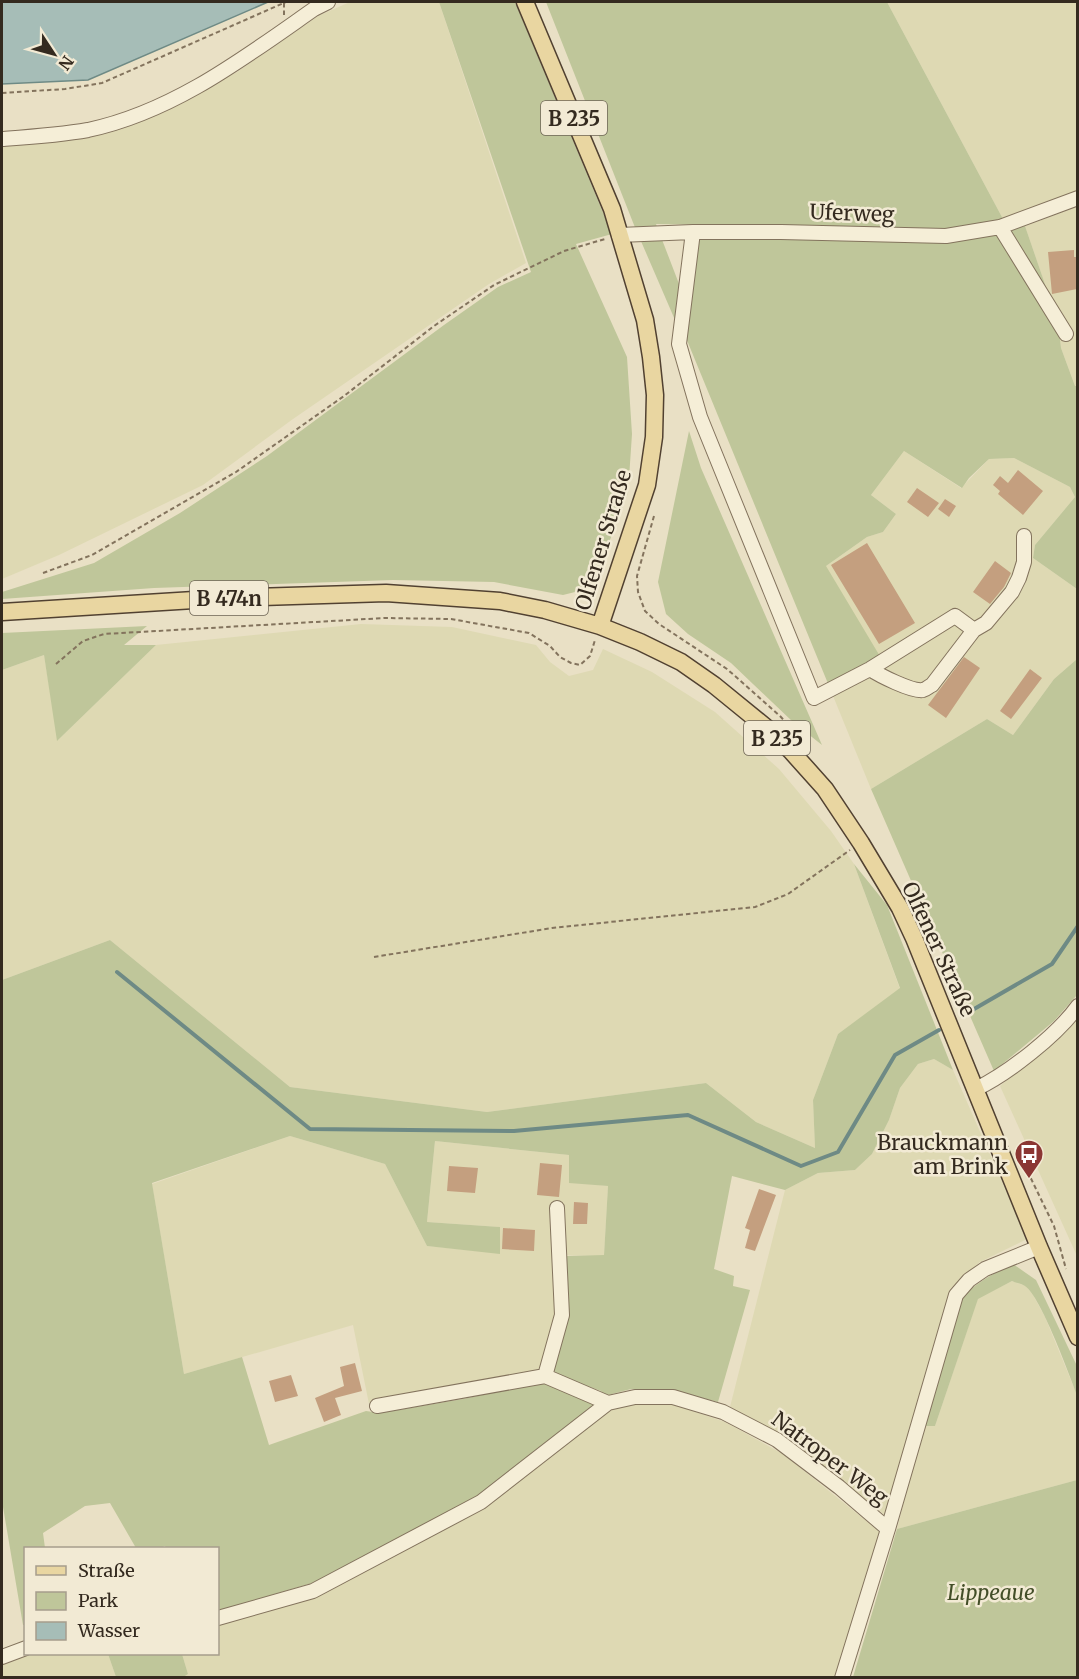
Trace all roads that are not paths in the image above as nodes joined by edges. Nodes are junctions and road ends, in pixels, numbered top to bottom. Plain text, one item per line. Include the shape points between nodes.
1 (328, 2) edge
2 (525, 2) edge
3 (2, 139) edge
4 (1077, 198) edge
5 (1000, 227) junction
6 (693, 232) junction
7 (619, 235) junction
8 (1066, 334) dead end
9 (1024, 536) dead end
10 (2, 612) edge
11 (600, 626) junction
12 (974, 630) junction
13 (870, 669) junction
14 (1077, 1006) edge
15 (976, 1089) junction
16 (557, 1208) dead end
17 (1039, 1247) junction
18 (1077, 1336) edge
19 (545, 1376) junction
20 (608, 1403) junction
21 (377, 1406) dead end
22 (888, 1529) junction
23 (219, 1618) edge
24 (24, 1649) edge
25 (2, 1657) edge
26 (842, 1677) edge

1 - 3 street via 232,67 186,94 139,114 90,129
2 - 7 main road, Olfener Straße / B 235 via 612,209
4 - 5 street, Uferweg
5 - 6 street, Uferweg via 946,236
5 - 8 street
6 - 7 street, Uferweg
6 - 13 street via 679,344 700,417 814,698
7 - 11 main road, Olfener Straße / B 235 via 645,320 655,395 654,437 646,485
9 - 12 street via 1024,562 1012,592 986,624
10 - 11 main road, B 474n via 386,593 500,601
11 - 15 main road, Olfener Straße / B 235 via 681,662 738,704 791,751 825,789 900,908
12 - 13 street via 955,616
12 - 13 street via 932,685 923,690
14 - 15 street via 1068,1020 1025,1057
15 - 17 main road, Olfener Straße / B 235
16 - 19 street via 562,1315
17 - 18 main road, Olfener Straße / B 235
17 - 22 street, Natroper Weg via 985,1269 956,1295
19 - 20 street
19 - 21 street
20 - 22 street, Natroper Weg via 635,1397 673,1397 723,1412 777,1440
20 - 23 street, Natroper Weg via 481,1502 313,1591
22 - 26 street
24 - 25 street

